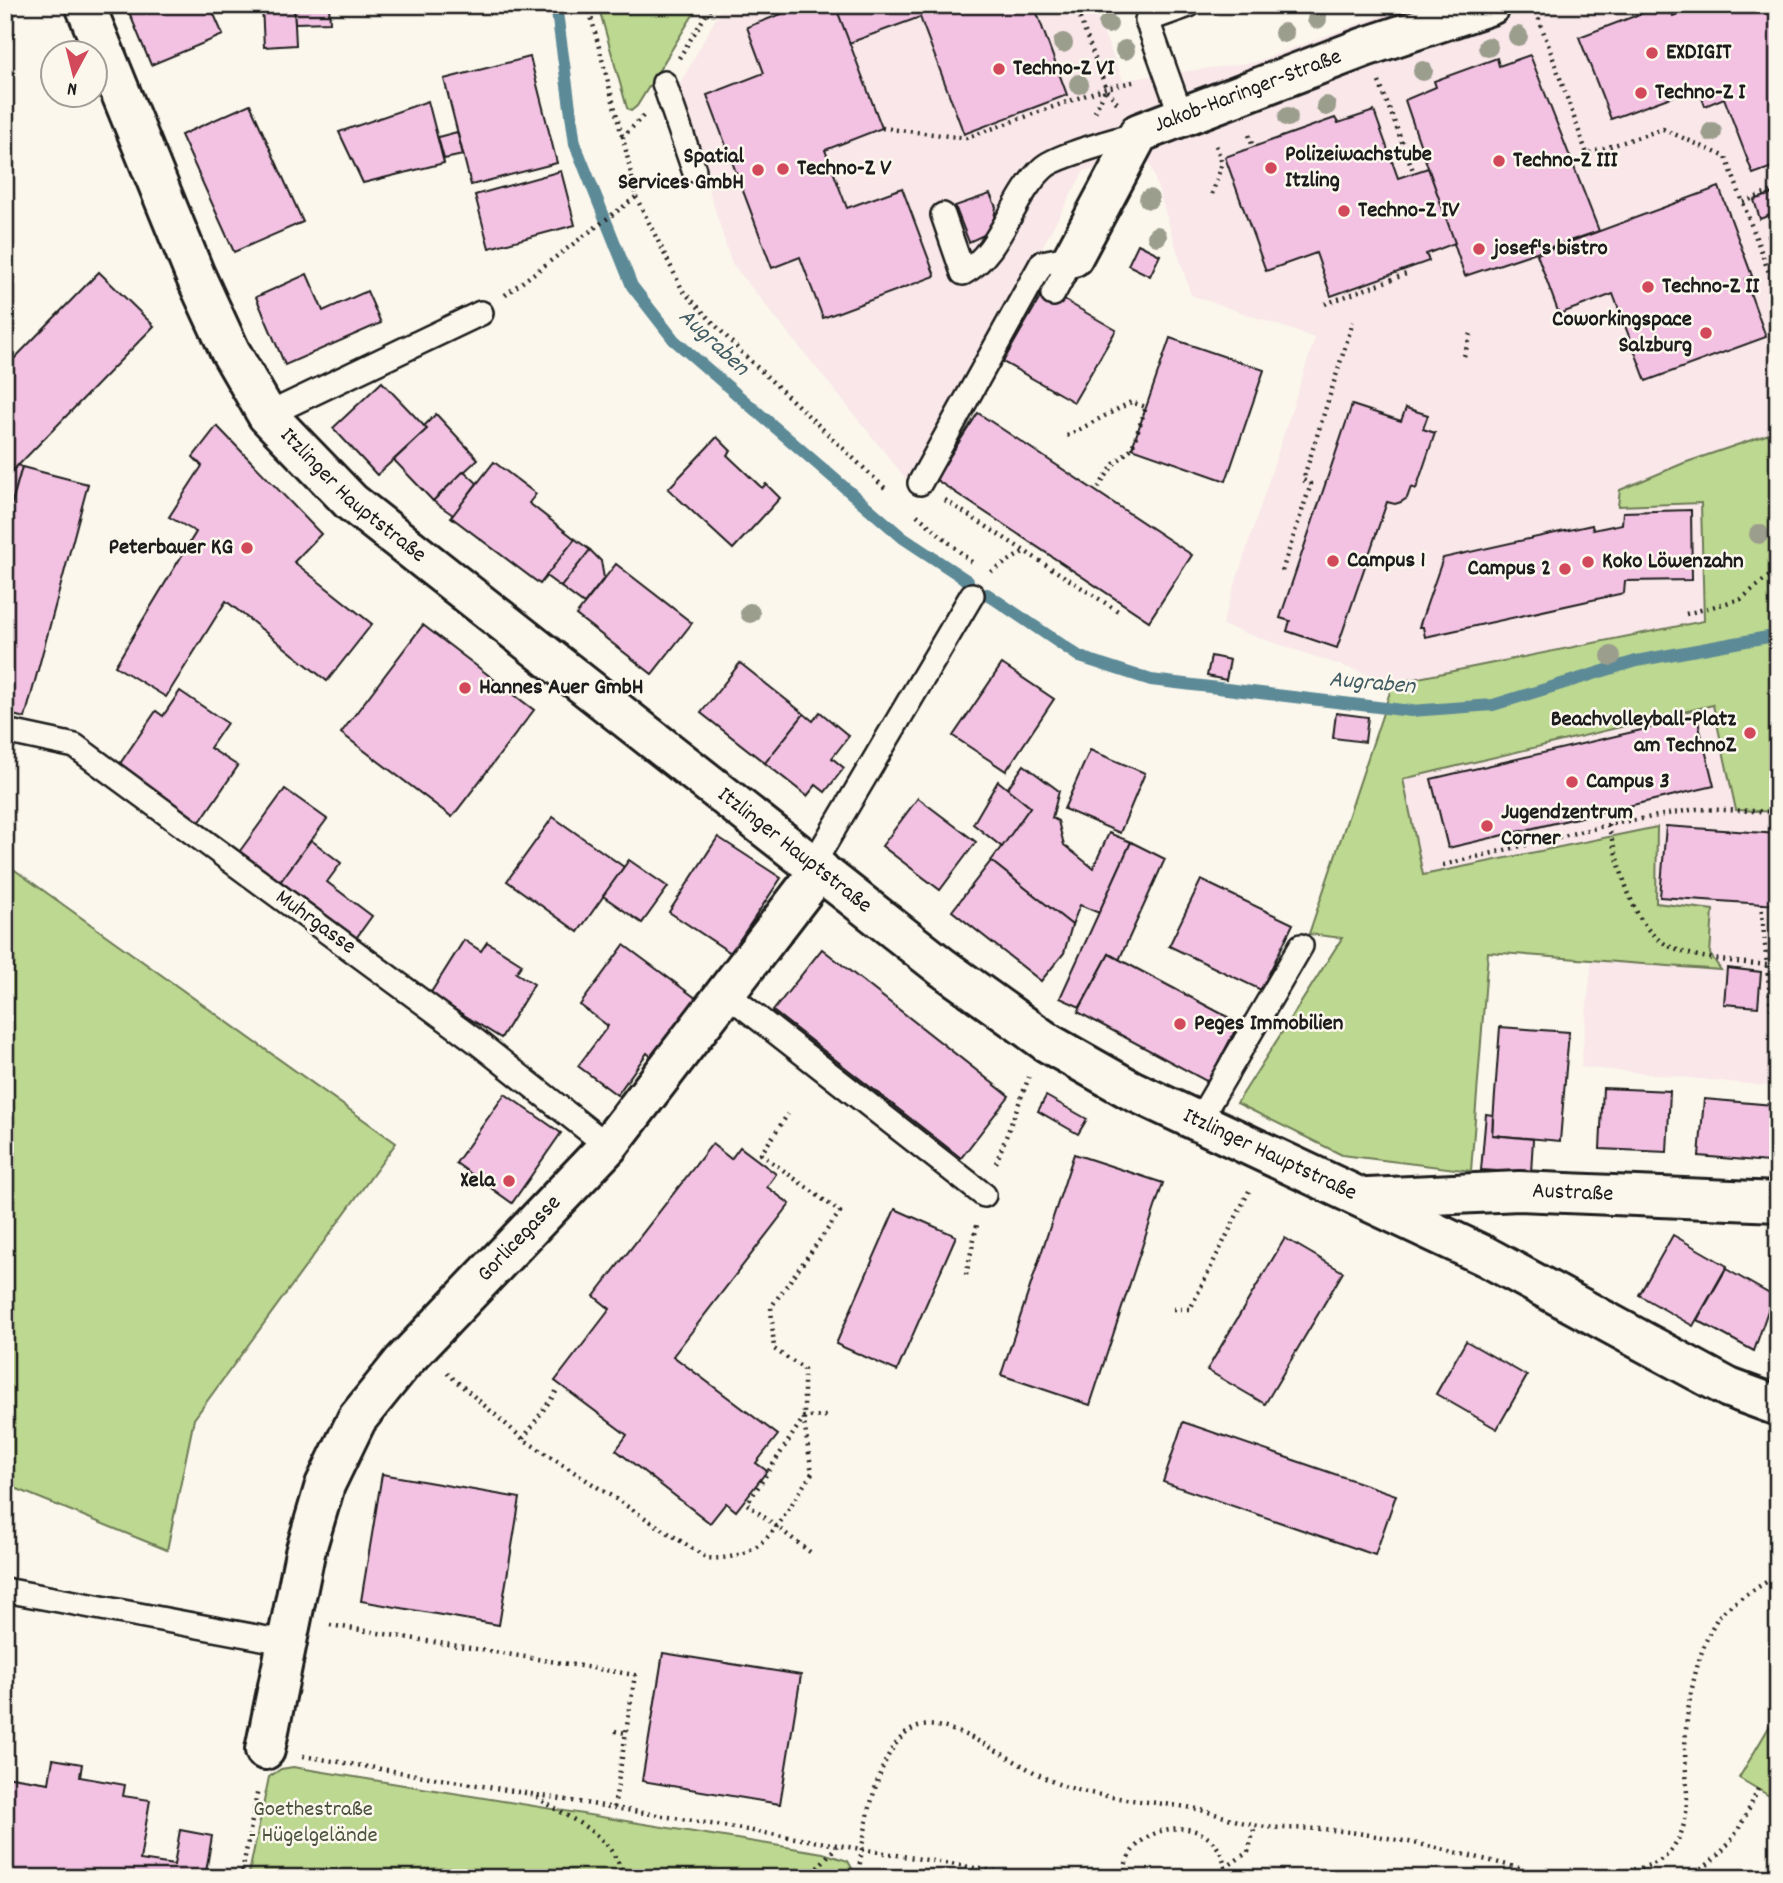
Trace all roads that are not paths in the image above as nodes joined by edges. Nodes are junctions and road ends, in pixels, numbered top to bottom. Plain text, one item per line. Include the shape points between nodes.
1 (85, 5) edge
2 (1189, 5) edge
3 (1491, 5) edge
4 (1452, 12) edge
5 (1145, 13) edge
6 (664, 83) road end
7 (1181, 115) junction
8 (1139, 133) junction
9 (694, 170) dead end
10 (943, 215) dead end
11 (1073, 257) junction
12 (1053, 294) dead end
13 (481, 313) road end
14 (267, 415) junction
15 (909, 483) road end
16 (972, 595) dead end
17 (5, 731) edge
18 (816, 867) junction
19 (1301, 946) dead end
20 (726, 993) junction
21 (1198, 1122) junction
22 (608, 1146) junction
23 (984, 1195) road end
24 (1366, 1198) junction
25 (1778, 1202) edge
26 (1778, 1406) edge
27 (5, 1590) edge
28 (291, 1631) junction
29 (265, 1750) road end

1 - 14 street, Itzlinger Hauptstraße via 195,275 230,351
2 - 5 lane
3 - 4 street, Jakob-Haringer-Straße
4 - 7 street, Jakob-Haringer-Straße
5 - 7 lane
6 - 9 lane
7 - 8 street, Jakob-Haringer-Straße
8 - 10 lane via 1045,166 980,264 963,273
8 - 11 street, Jakob-Haringer-Straße
11 - 12 lane
11 - 15 lane via 1042,263
13 - 14 lane
14 - 18 street, Itzlinger Hauptstraße via 351,502
16 - 18 lane
17 - 22 lane, Muhrgasse via 75,746 477,1042
18 - 20 street, Gorlicegasse
18 - 21 street, Itzlinger Hauptstraße via 952,975 1048,1043
19 - 21 lane
20 - 22 street, Gorlicegasse
20 - 23 lane
21 - 24 street, Itzlinger Hauptstraße
22 - 28 street, Gorlicegasse via 417,1348 357,1419 325,1485 305,1553
24 - 25 street, Austraße via 1519,1191
24 - 26 street, Itzlinger Hauptstraße via 1485,1256 1729,1388
27 - 28 lane
28 - 29 street, Gorlicegasse

